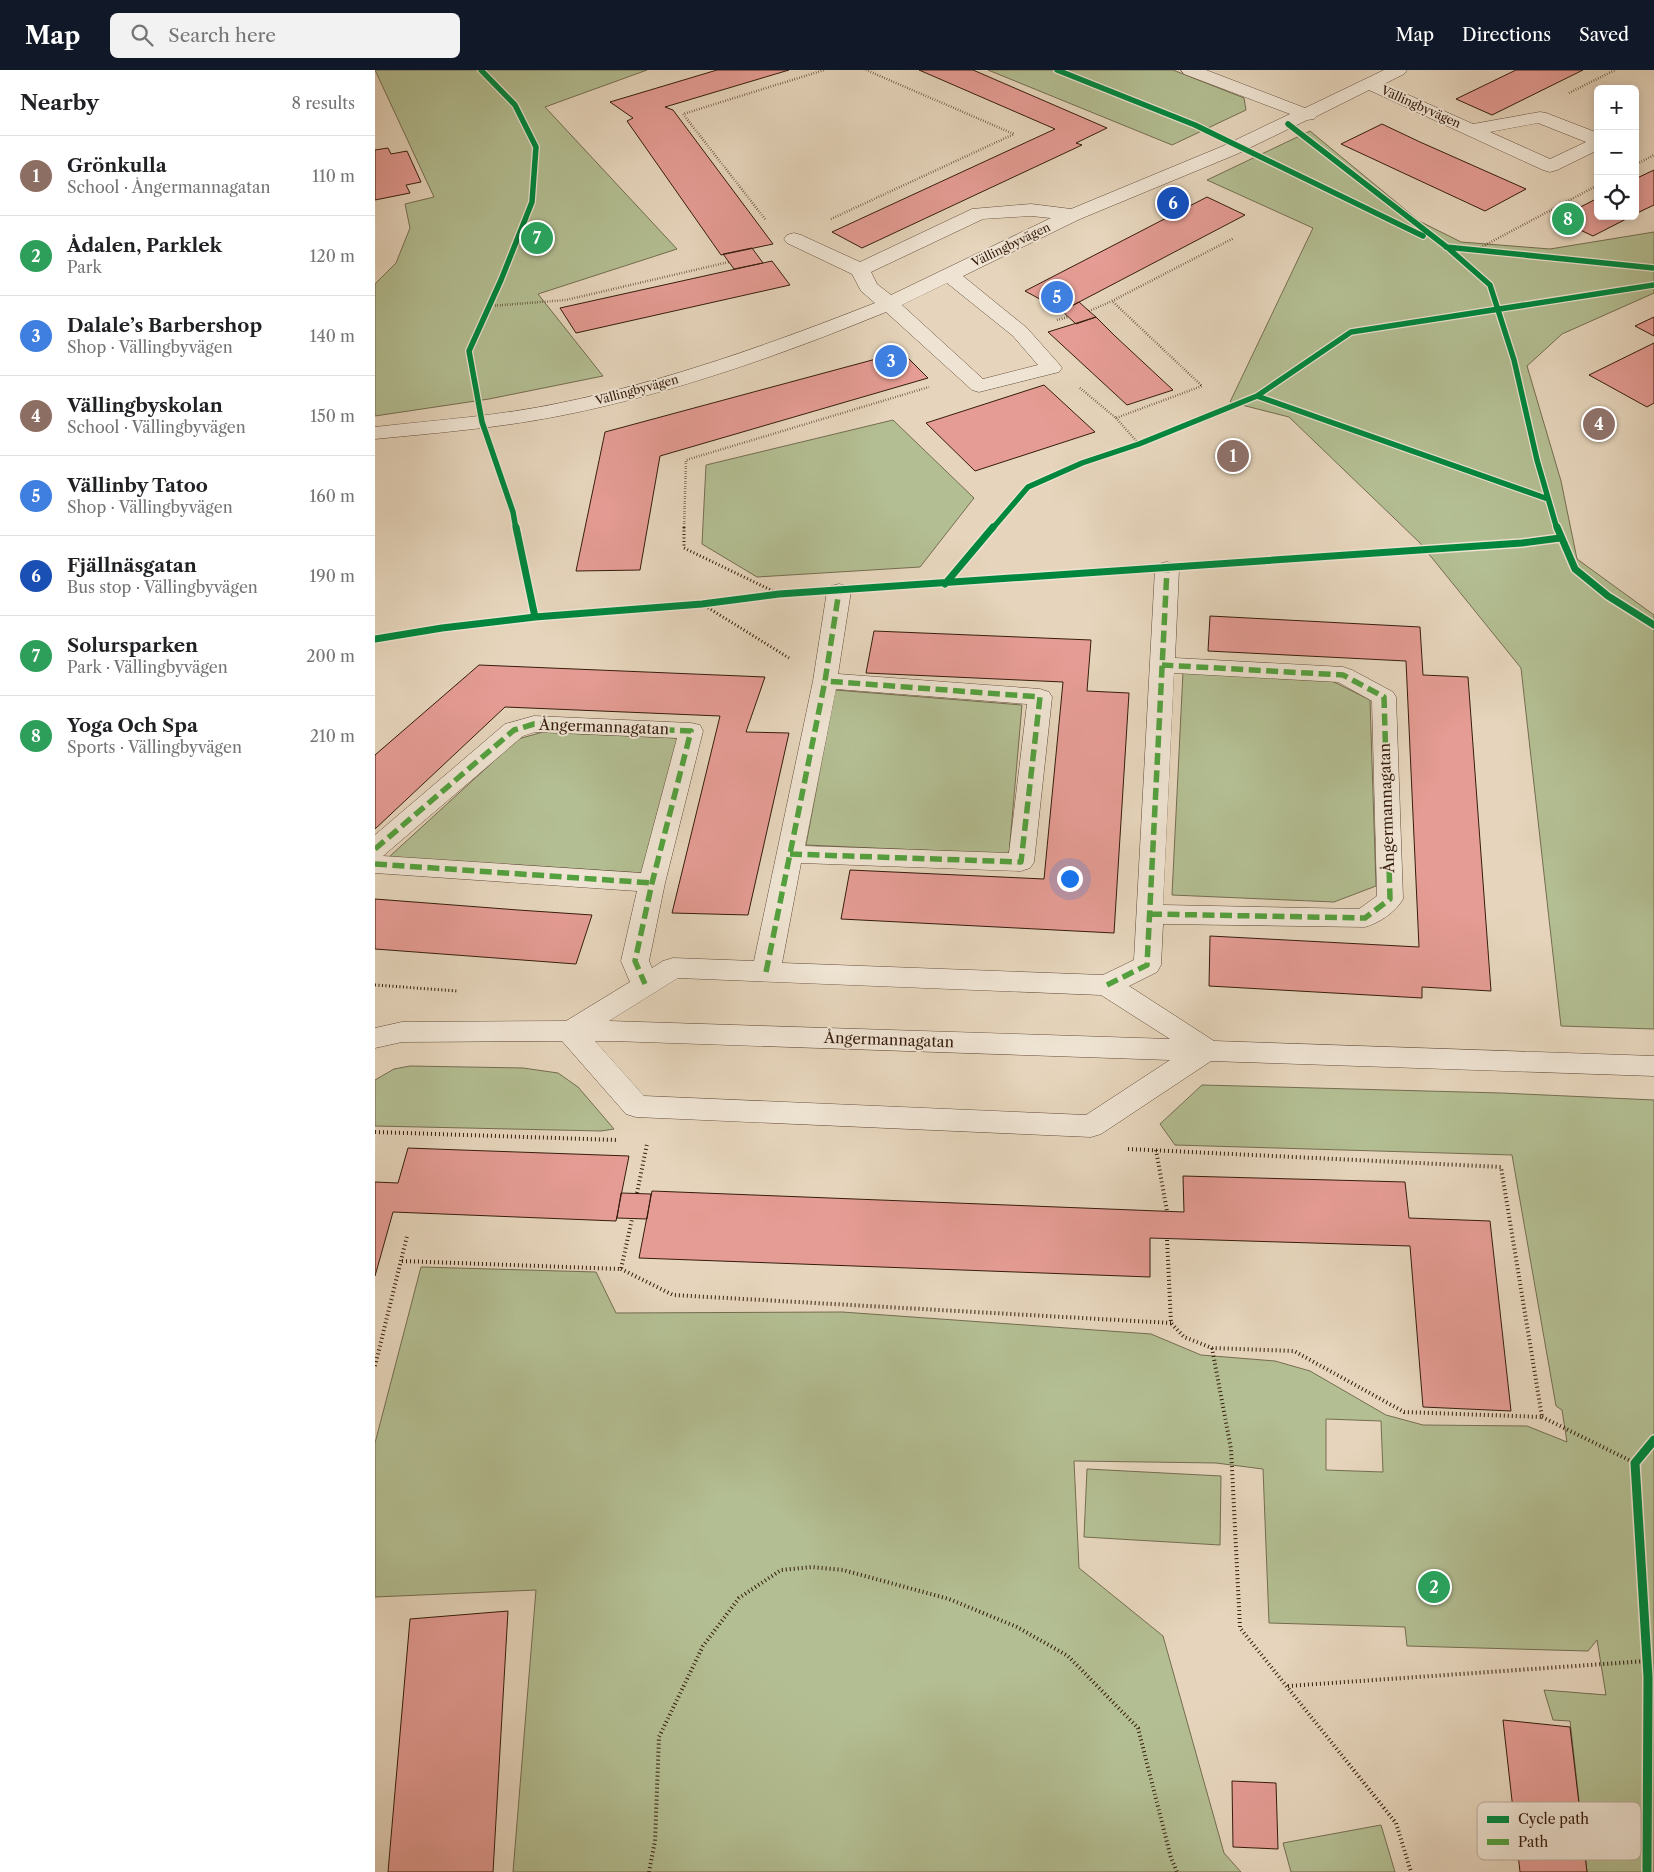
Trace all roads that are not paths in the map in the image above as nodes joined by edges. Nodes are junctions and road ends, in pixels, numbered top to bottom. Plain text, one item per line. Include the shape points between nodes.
1 (1189, 70) edge
2 (1398, 70) edge
3 (1370, 84) junction
4 (1308, 115) junction
5 (1472, 130) junction
6 (1594, 139) edge
7 (1594, 143) edge
8 (1073, 215) junction
9 (794, 239) road end
10 (860, 270) junction
11 (949, 274) junction
12 (889, 304) junction
13 (375, 433) edge
14 (1167, 569) dead end
15 (839, 591) road end
16 (1162, 665) junction
17 (825, 681) junction
18 (375, 849) edge
19 (790, 854) junction
20 (375, 864) edge
21 (652, 884) junction
22 (1149, 914) junction
23 (766, 972) junction
24 (645, 984) junction
25 (1107, 985) junction
26 (570, 1032) junction
27 (375, 1038) edge
28 (1207, 1050) junction
29 (1654, 1066) edge

1 - 4 street
2 - 3 street, Vällingbyvägen
3 - 4 street, Vällingbyvägen
3 - 5 street, Vällingbyvägen
4 - 8 street, Vällingbyvägen
5 - 6 street, Vällingbyvägen via 1540,117
5 - 7 street, Vällingbyvägen via 1550,166
8 - 10 street, Vällingbyvägen via 1031,210 979,213
8 - 11 street, Vällingbyvägen
9 - 10 street
10 - 12 street via 868,287
11 - 12 street, Vällingbyvägen
11 - 12 street, Vällingbyvägen via 1020,332 1052,368 979,386
12 - 13 street, Vällingbyvägen via 824,330 668,383 559,410
14 - 16 street
15 - 17 street
16 - 22 street
16 - 22 street, Ångermannagatan via 1343,675 1384,697 1390,899 1365,918
17 - 19 street
17 - 19 street via 1040,697 1021,862
18 - 21 street, Ångermannagatan via 514,730 534,724 691,731
19 - 23 street
20 - 21 street
21 - 24 street, Ångermannagatan via 635,961
22 - 25 street via 1147,965
23 - 24 street via 673,968
23 - 25 street
24 - 26 street
25 - 28 street
26 - 27 street, Ångermannagatan via 402,1032
26 - 28 street, Ångermannagatan
26 - 28 street via 636,1106 1091,1126
28 - 29 street, Ångermannagatan

